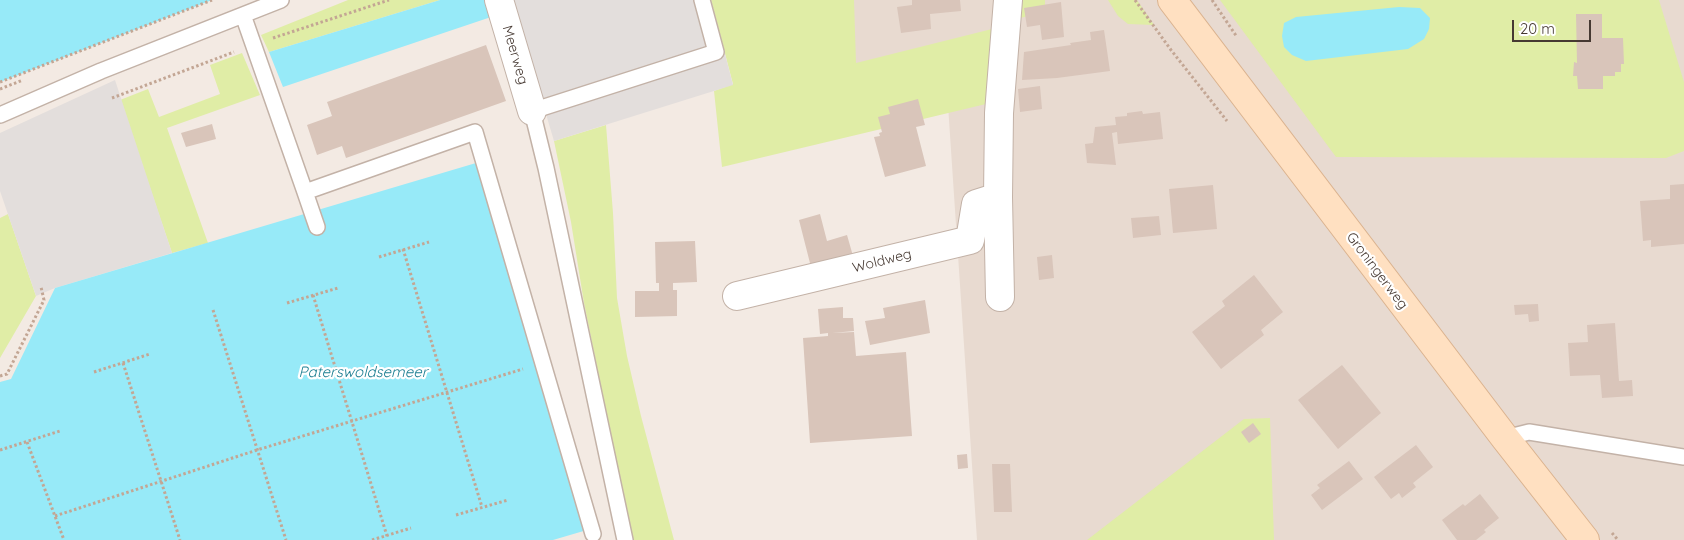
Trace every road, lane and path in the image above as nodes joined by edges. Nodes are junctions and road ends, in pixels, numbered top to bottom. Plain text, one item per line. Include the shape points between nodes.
1 (212, 0) edge
2 (281, 0) edge
3 (499, 0) edge
4 (702, 0) edge
5 (1008, 0) edge
6 (1172, 0) edge
7 (243, 14) junction
8 (0, 82) edge
9 (532, 111) junction
10 (0, 115) edge
11 (306, 192) junction
12 (998, 197) junction
13 (317, 227) dead end
14 (429, 242) dead end
15 (402, 249) junction
16 (379, 257) dead end
17 (41, 287) dead end
18 (338, 288) dead end
19 (313, 295) junction
20 (736, 296) dead end
21 (1000, 297) dead end
22 (287, 303) dead end
23 (213, 310) dead end
24 (150, 354) dead end
25 (123, 363) junction
26 (543, 363) junction
27 (94, 372) dead end
28 (0, 376) edge
29 (448, 392) junction
30 (352, 421) junction
31 (60, 430) dead end
32 (1505, 438) junction
33 (27, 442) junction
34 (0, 450) edge
35 (256, 450) junction
36 (1684, 457) edge
37 (161, 481) junction
38 (508, 500) dead end
39 (482, 507) junction
40 (456, 515) dead end
41 (55, 516) junction
42 (411, 528) dead end
43 (593, 534) dead end
44 (387, 536) junction
45 (64, 540) edge
46 (180, 540) edge
47 (286, 540) edge
48 (372, 540) edge
49 (625, 540) edge
50 (1585, 540) edge

1 - 8 path
2 - 7 lane
3 - 9 street, Meerweg
4 - 9 lane via 716,52
5 - 12 street via 999,113
6 - 32 main road, Groningerweg
7 - 10 lane
7 - 11 lane
9 - 49 lane
11 - 13 lane
11 - 26 lane via 475,132
12 - 20 street, Woldweg via 976,204 970,240
12 - 21 street
14 - 15 path
15 - 16 path
15 - 29 path
17 - 28 path via 44,300 7,374
18 - 19 path
19 - 22 path
19 - 30 path
23 - 35 path
24 - 25 path
25 - 27 path
25 - 37 path
26 - 29 path
26 - 43 lane
29 - 30 path
29 - 39 path
30 - 35 path
30 - 44 path
31 - 33 path
32 - 36 lane via 1529,432
32 - 50 main road, Groningerweg
33 - 34 path
33 - 41 path
35 - 37 path
35 - 47 path
37 - 41 path
37 - 46 path
38 - 39 path
39 - 40 path
41 - 45 path
42 - 44 path
44 - 48 path

